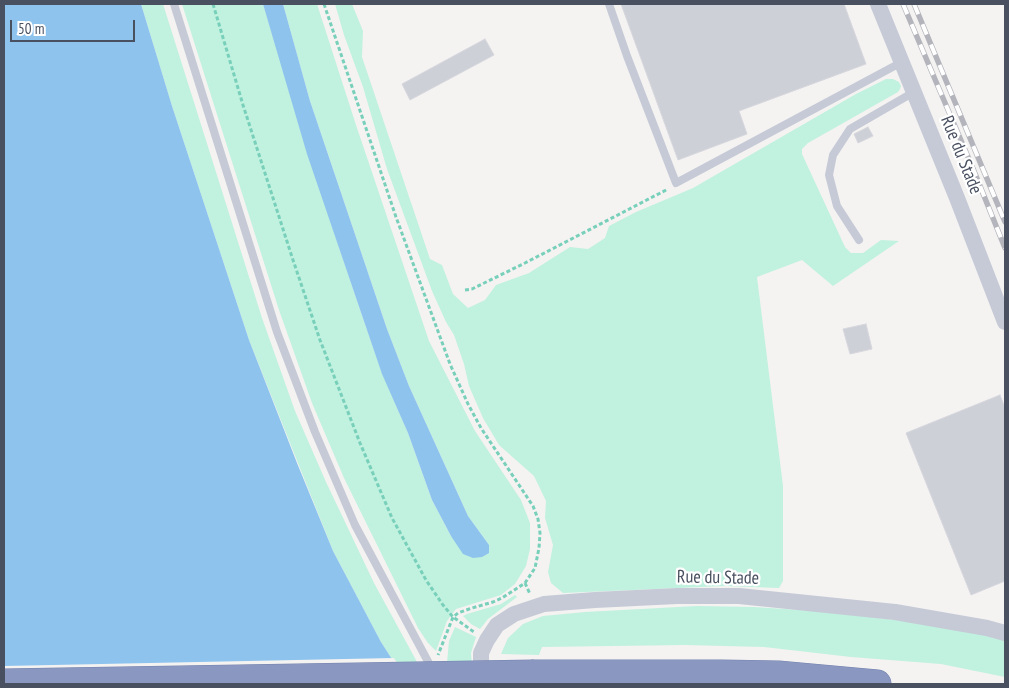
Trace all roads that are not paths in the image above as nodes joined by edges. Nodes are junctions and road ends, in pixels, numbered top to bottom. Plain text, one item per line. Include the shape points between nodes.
1 (174, 4) edge
2 (609, 4) edge
3 (878, 4) edge
4 (902, 62) junction
5 (914, 92) junction
6 (859, 240) dead end
7 (1005, 322) edge
8 (1005, 633) edge
9 (432, 670) road end
10 (4, 683) edge
11 (485, 684) edge
12 (877, 684) edge

1 - 9 lane via 277,332 355,525
2 - 4 lane via 676,183
3 - 4 street, Rue du Stade
4 - 5 street, Rue du Stade
5 - 6 lane via 850,129 833,155 829,176 837,206
5 - 7 street, Rue du Stade
8 - 11 street, Rue du Stade via 885,611 739,596 677,596 544,604 514,614 497,625 481,653 481,673
10 - 12 highway, bridge via 645,673 778,675

